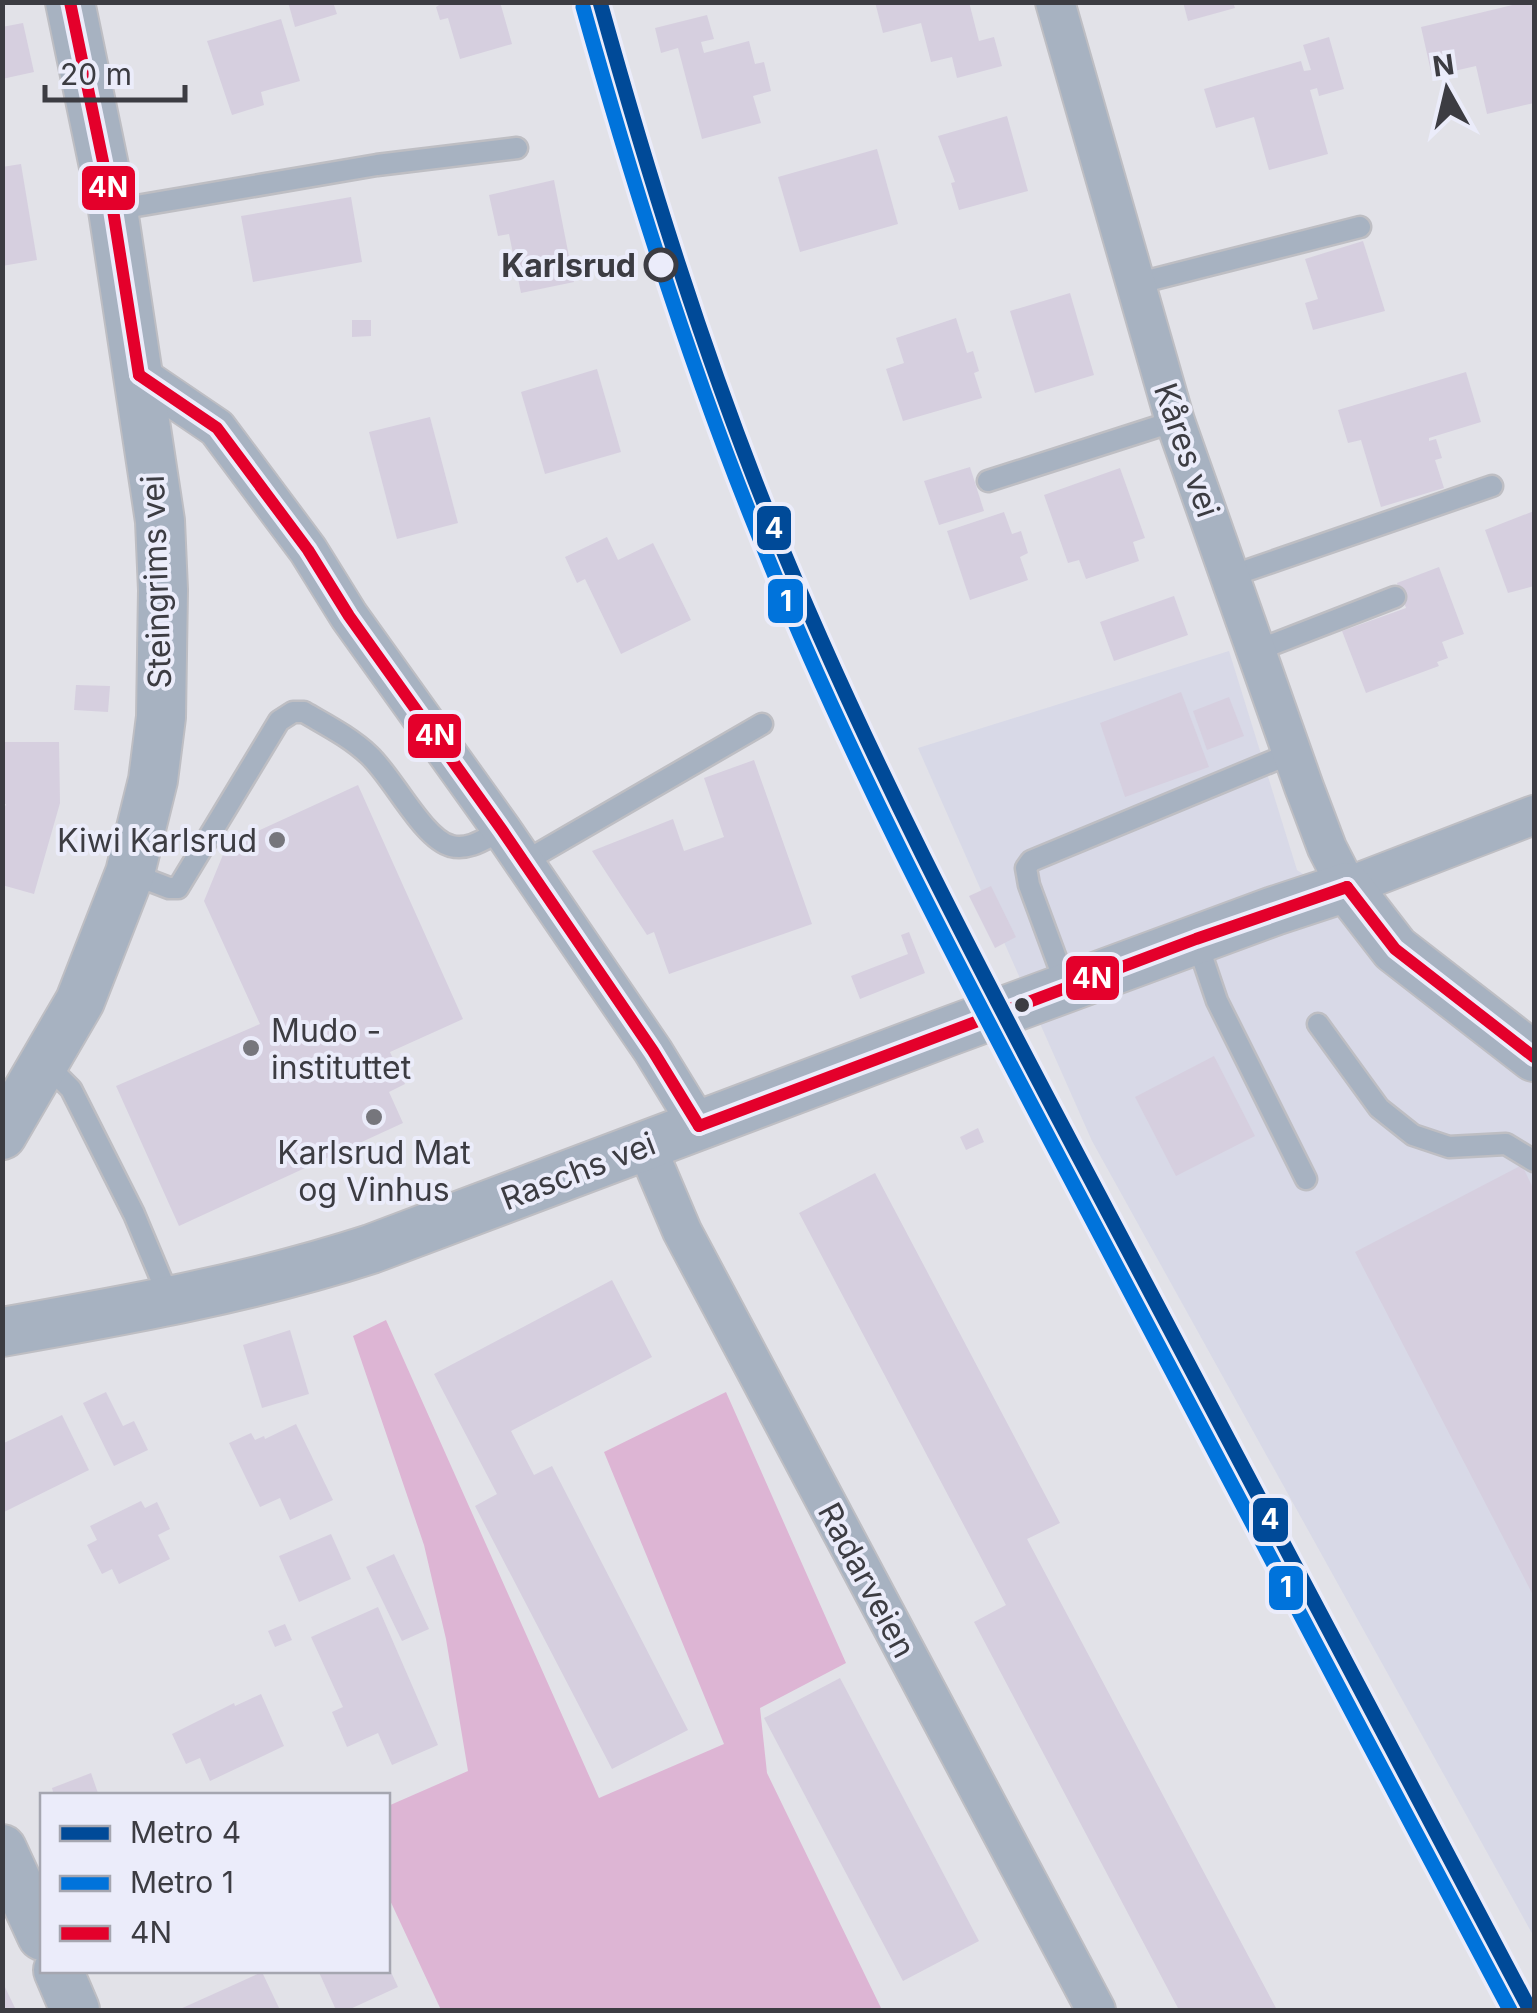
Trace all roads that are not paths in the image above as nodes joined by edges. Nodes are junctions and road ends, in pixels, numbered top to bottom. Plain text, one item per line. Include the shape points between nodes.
1 (70, 2) edge
2 (1055, 2) edge
3 (518, 148) dead end
4 (113, 210) junction
5 (1360, 226) dead end
6 (1136, 284) junction
7 (138, 375) junction
8 (1175, 421) junction
9 (988, 481) dead end
10 (1492, 486) dead end
11 (1231, 576) junction
12 (1395, 598) dead end
13 (1258, 650) junction
14 (762, 724) dead end
15 (1292, 753) junction
16 (1534, 815) edge
17 (502, 830) junction
18 (524, 862) junction
19 (130, 873) junction
20 (1348, 887) junction
21 (1196, 940) junction
22 (1068, 988) junction
23 (1318, 1024) dead end
24 (1534, 1057) edge
25 (45, 1063) junction
26 (699, 1126) junction
27 (2, 1135) edge
28 (646, 1146) junction
29 (1534, 1161) edge
30 (1306, 1180) dead end
31 (170, 1300) junction
32 (2, 1332) edge
33 (2, 1850) edge
34 (40, 1932) edge
35 (59, 1973) edge
36 (75, 2010) edge
37 (1096, 2010) edge

1 - 4 street, Steingrims vei
2 - 6 street, Kåres vei
3 - 4 lane via 377,164
4 - 7 street, Steingrims vei
5 - 6 lane
6 - 8 street, Kåres vei
7 - 17 street via 217,428
7 - 19 street, Steingrims vei via 160,521 163,608 161,717
8 - 9 lane
8 - 11 street, Kåres vei
10 - 11 lane
11 - 13 street, Kåres vei
12 - 13 lane
13 - 15 street, Kåres vei
14 - 18 lane
15 - 20 street, Kåres vei
15 - 22 lane via 1031,860 1029,886
16 - 20 street, Raschs vei
17 - 18 street
17 - 19 lane via 465,847 450,846 429,833 369,755 304,712 293,712 279,721 178,888
18 - 26 street
19 - 25 street, Steingrims vei via 80,1000
20 - 21 street, Raschs vei
20 - 24 street via 1396,948
21 - 22 street, Raschs vei
21 - 30 lane via 1217,1000
22 - 26 street, Raschs vei
23 - 29 lane via 1378,1108 1412,1135 1449,1147 1506,1144
25 - 27 street, Steingrims vei
25 - 31 lane via 71,1089
26 - 28 street, Raschs vei
28 - 31 street, Raschs vei via 298,1273
28 - 37 street, Radarveien via 690,1246
31 - 32 street, Raschs vei
33 - 34 street
35 - 36 street

